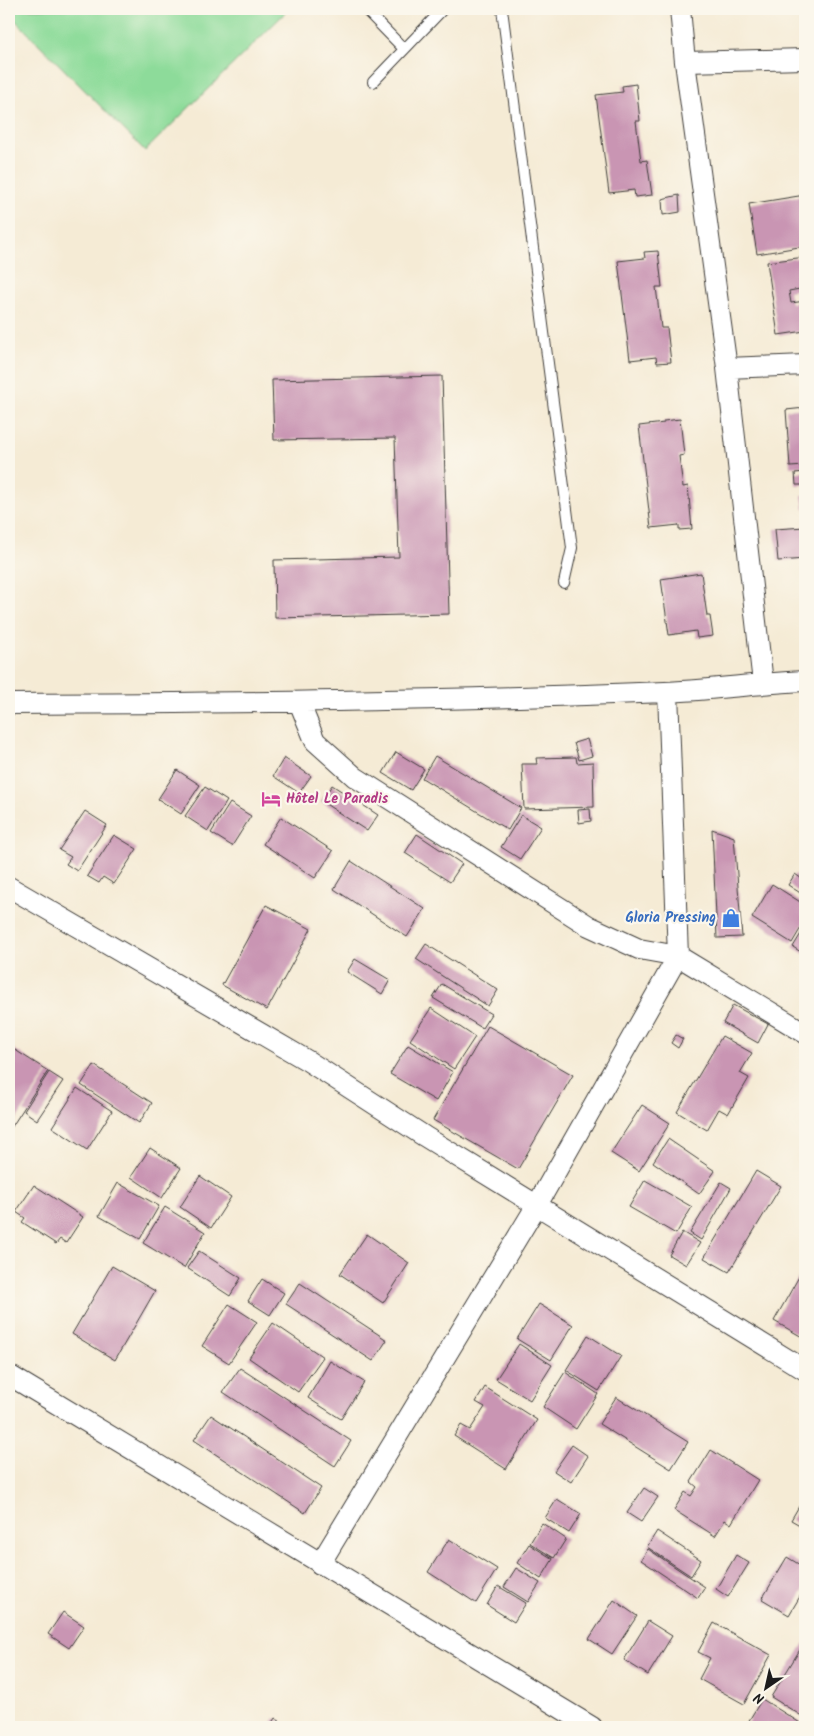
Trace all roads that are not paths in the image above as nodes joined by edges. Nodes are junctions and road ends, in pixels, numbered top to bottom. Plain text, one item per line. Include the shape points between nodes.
1 (364, 9) edge
2 (443, 9) edge
3 (502, 9) edge
4 (680, 9) edge
5 (404, 49) junction
6 (805, 59) edge
7 (685, 62) junction
8 (373, 82) dead end
9 (805, 365) edge
10 (727, 368) junction
11 (564, 583) dead end
12 (805, 681) edge
13 (763, 683) junction
14 (668, 692) junction
15 (300, 702) junction
16 (9, 704) edge
17 (9, 887) edge
18 (678, 956) junction
19 (805, 1033) edge
20 (537, 1205) junction
21 (805, 1370) edge
22 (9, 1375) edge
23 (320, 1564) junction
24 (592, 1727) edge

1 - 5 lane
2 - 5 lane
3 - 11 lane via 572,548
4 - 7 street
5 - 8 lane
6 - 7 street
7 - 10 street
9 - 10 street
10 - 13 street
12 - 13 street
13 - 14 street
14 - 15 street
14 - 18 street
15 - 16 street
15 - 18 street via 315,742 355,777 588,926 639,949
17 - 20 street via 308,1061
18 - 19 street
18 - 20 street
20 - 21 street
20 - 23 street
22 - 23 street
23 - 24 street

